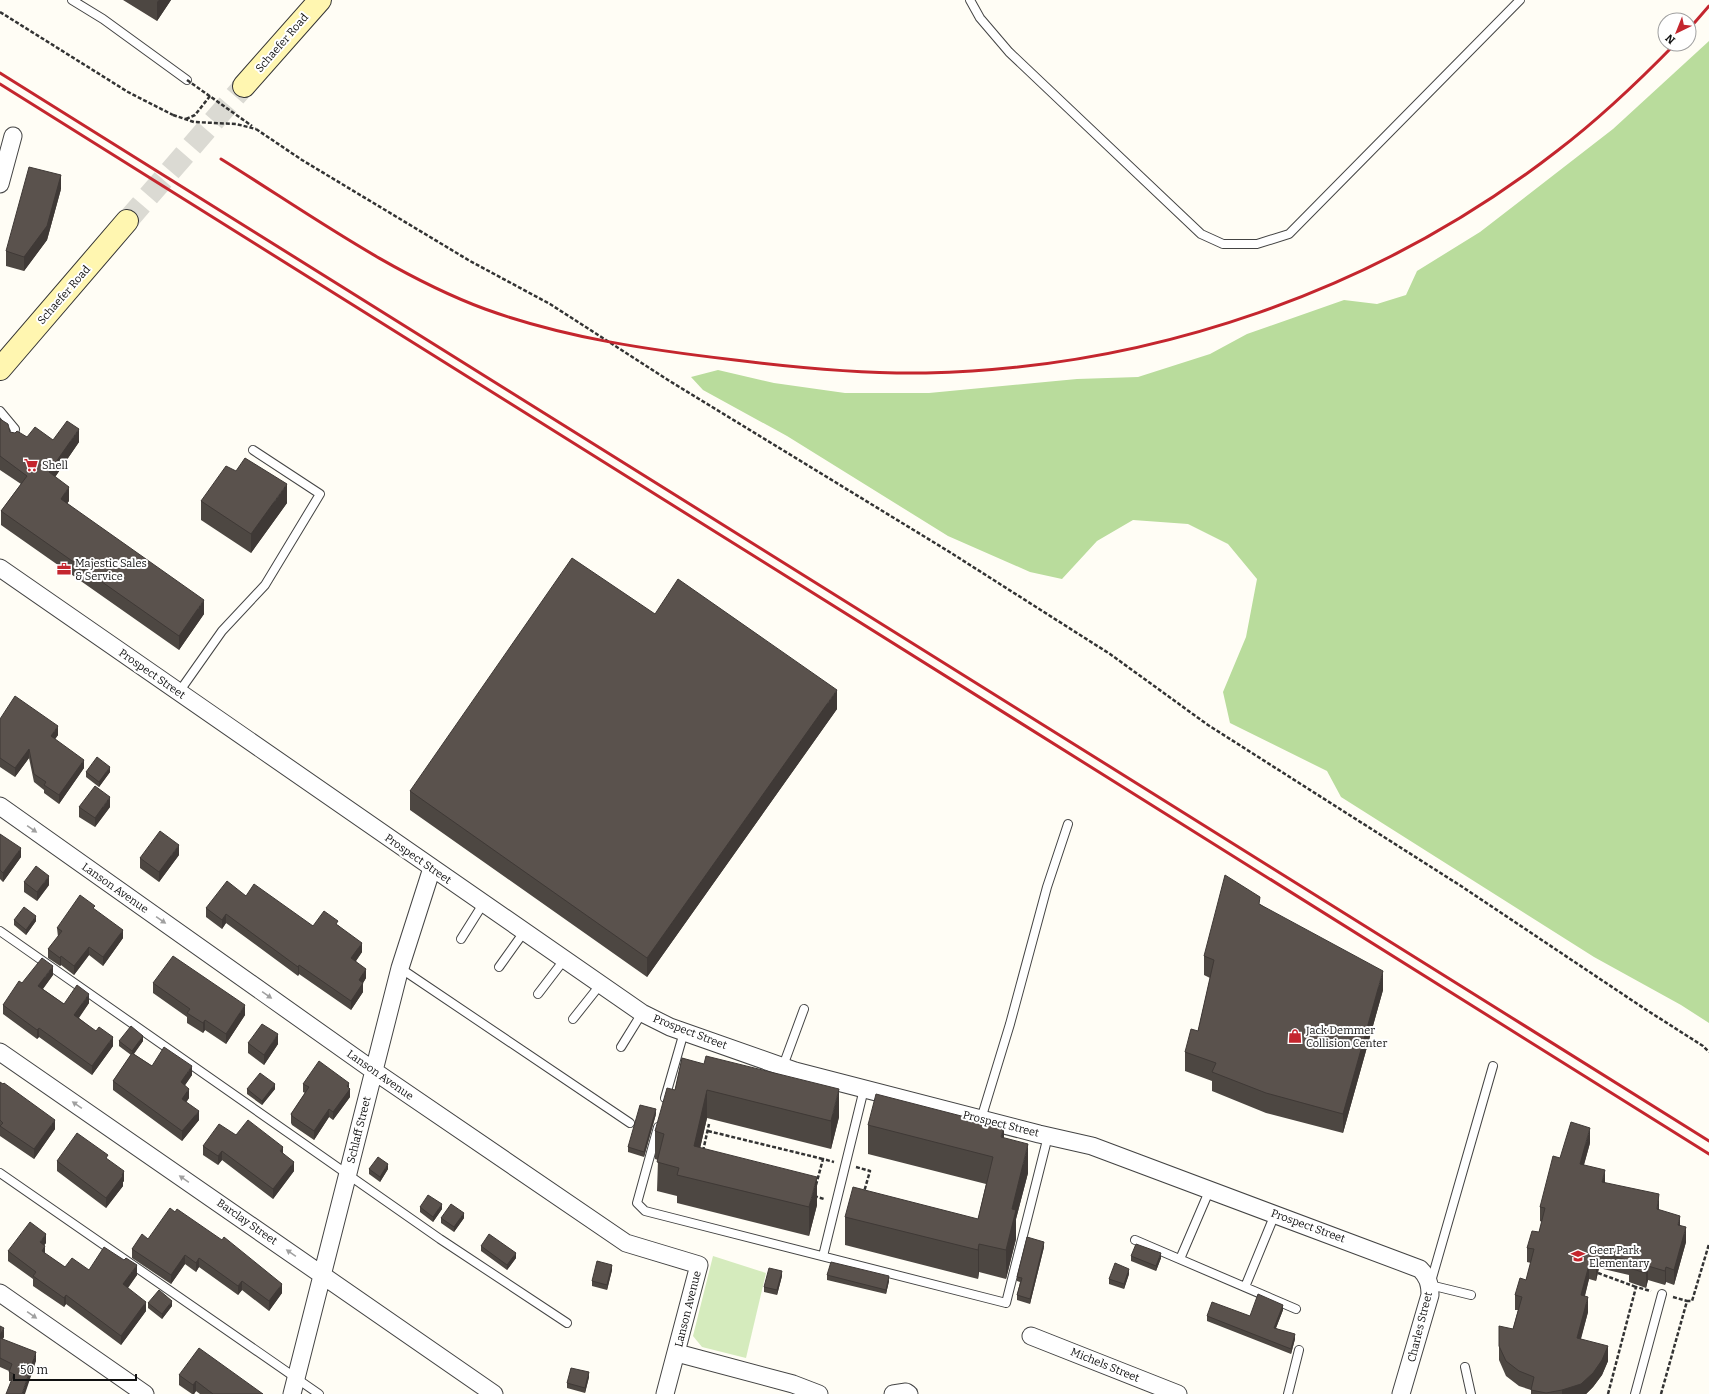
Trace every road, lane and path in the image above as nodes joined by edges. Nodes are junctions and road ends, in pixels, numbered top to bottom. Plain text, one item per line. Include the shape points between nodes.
1 (72, 0) edge
2 (320, 0) edge
3 (970, 0) edge
4 (1520, 0) edge
5 (0, 12) edge
6 (187, 80) joint
7 (244, 86) tunnel mouth
8 (210, 96) junction
9 (186, 119) junction
10 (256, 129) junction
11 (13, 136) dead end
12 (2, 165) edge
13 (0, 184) edge
14 (127, 222) tunnel mouth
15 (0, 369) edge
16 (0, 411) edge
17 (13, 441) edge
18 (253, 450) dead end
19 (0, 570) edge
20 (179, 692) junction
21 (0, 806) edge
22 (1068, 824) dead end
23 (432, 868) junction
24 (483, 904) junction
25 (0, 931) edge
26 (524, 932) junction
27 (461, 939) dead end
28 (564, 960) junction
29 (499, 967) dead end
30 (400, 968) junction
31 (600, 985) junction
32 (538, 994) dead end
33 (804, 1009) dead end
34 (642, 1013) junction
35 (573, 1019) dead end
36 (684, 1032) junction
37 (621, 1047) dead end
38 (0, 1052) edge
39 (1709, 1052) edge
40 (783, 1066) junction
41 (1493, 1066) dead end
42 (374, 1071) junction
43 (864, 1089) junction
44 (664, 1104) edge
45 (981, 1119) junction
46 (660, 1120) edge
47 (630, 1123) dead end
48 (709, 1124) dead end
49 (708, 1131) junction
50 (1048, 1136) junction
51 (702, 1153) edge
52 (823, 1159) junction
53 (857, 1160) dead end
54 (837, 1162) dead end
55 (0, 1173) edge
56 (348, 1174) junction
57 (1210, 1189) junction
58 (864, 1193) edge
59 (806, 1194) edge
60 (814, 1196) junction
61 (828, 1200) dead end
62 (1275, 1214) junction
63 (1135, 1240) dead end
64 (1709, 1244) edge
65 (823, 1256) junction
66 (1180, 1259) junction
67 (1414, 1265) joint
68 (1598, 1272) edge
69 (323, 1275) junction
70 (1430, 1285) junction
71 (1245, 1287) junction
72 (1636, 1287) junction
73 (0, 1293) edge
74 (1662, 1294) junction
75 (1471, 1295) dead end
76 (1687, 1301) junction
77 (1296, 1308) dead end
78 (567, 1323) dead end
79 (1031, 1336) dead end
80 (1299, 1350) dead end
81 (677, 1353) junction
82 (1465, 1367) dead end
83 (294, 1386) edge
84 (145, 1394) edge
85 (319, 1394) edge
86 (494, 1394) edge
87 (665, 1394) edge
88 (819, 1394) edge
89 (893, 1394) edge
90 (909, 1394) edge
91 (1178, 1394) edge
92 (1288, 1394) edge
93 (1402, 1394) edge
94 (1471, 1394) edge
95 (1608, 1394) edge
96 (1635, 1394) edge
97 (1661, 1394) edge

1 - 6 lane via 103,19
2 - 7 main road, Schaefer Road
3 - 4 lane via 980,18 1009,52 1202,234 1223,244 1257,244 1289,234
5 - 9 path, bridge via 128,92
6 - 8 path, bridge
8 - 9 path via 195,115
8 - 10 path, bridge
9 - 10 path, bridge via 194,122 236,124
10 - 39 path via 302,160 464,257 550,304 668,380 948,550 1110,654 1208,725 1461,886
11 - 12 street
12 - 13 street
14 - 15 main road, Schaefer Road
16 - 17 lane via 15,429
18 - 20 lane via 320,494 265,585 222,631
19 - 20 street, Prospect Street
20 - 23 street, Prospect Street
21 -> 42 street, Lanson Avenue
22 - 45 lane via 1047,887
23 - 24 street, Prospect Street
23 - 30 street, Schlaff Street
24 - 26 street, Prospect Street
24 - 27 lane
25 - 56 lane
26 - 28 street, Prospect Street
26 - 29 lane
28 - 31 street, Prospect Street
28 - 32 lane
30 - 42 street, Schlaff Street
30 - 47 lane
31 - 34 street, Prospect Street
31 - 35 lane
33 - 40 lane
34 - 36 street, Prospect Street
34 - 37 lane
36 - 40 street, Prospect Street
36 - 44 lane
69 -> 38 street, Barclay Street
40 - 43 street, Prospect Street
41 - 70 lane
42 - 56 street, Schlaff Street
42 - 81 street, Lanson Avenue via 626,1243 699,1264
43 - 45 street, Prospect Street
43 - 65 lane
45 - 50 street, Prospect Street
46 - 65 lane via 637,1203 645,1211
48 - 49 path
49 - 51 path
49 - 52 path
50 - 57 street, Prospect Street via 1092,1146
50 - 65 lane via 1006,1303
52 - 54 path
52 - 60 path
53 - 58 path via 855,1167 870,1171
55 - 83 lane
56 - 69 street, Schlaff Street
56 - 78 lane
57 - 62 street, Prospect Street
57 - 66 lane
59 - 60 path
60 - 61 path
62 - 67 street, Prospect Street
62 - 71 lane
63 - 66 lane
64 - 76 path via 1692,1301
66 - 71 lane
67 - 70 street, Charles Street via 1426,1275
68 - 72 path
69 - 83 street, Schlaff Street
69 - 86 street, Barclay Street
70 - 75 lane
70 - 93 street, Charles Street via 1430,1295
71 - 77 lane
72 - 74 path
72 - 95 path
73 -> 84 street
74 - 76 path
74 - 96 lane
76 - 97 path
79 - 91 street, Michels Street
80 - 92 lane
81 - 87 street, Lanson Avenue
81 - 88 street, Lanson Avenue via 793,1384
82 - 94 lane
83 - 85 lane
89 - 90 street

